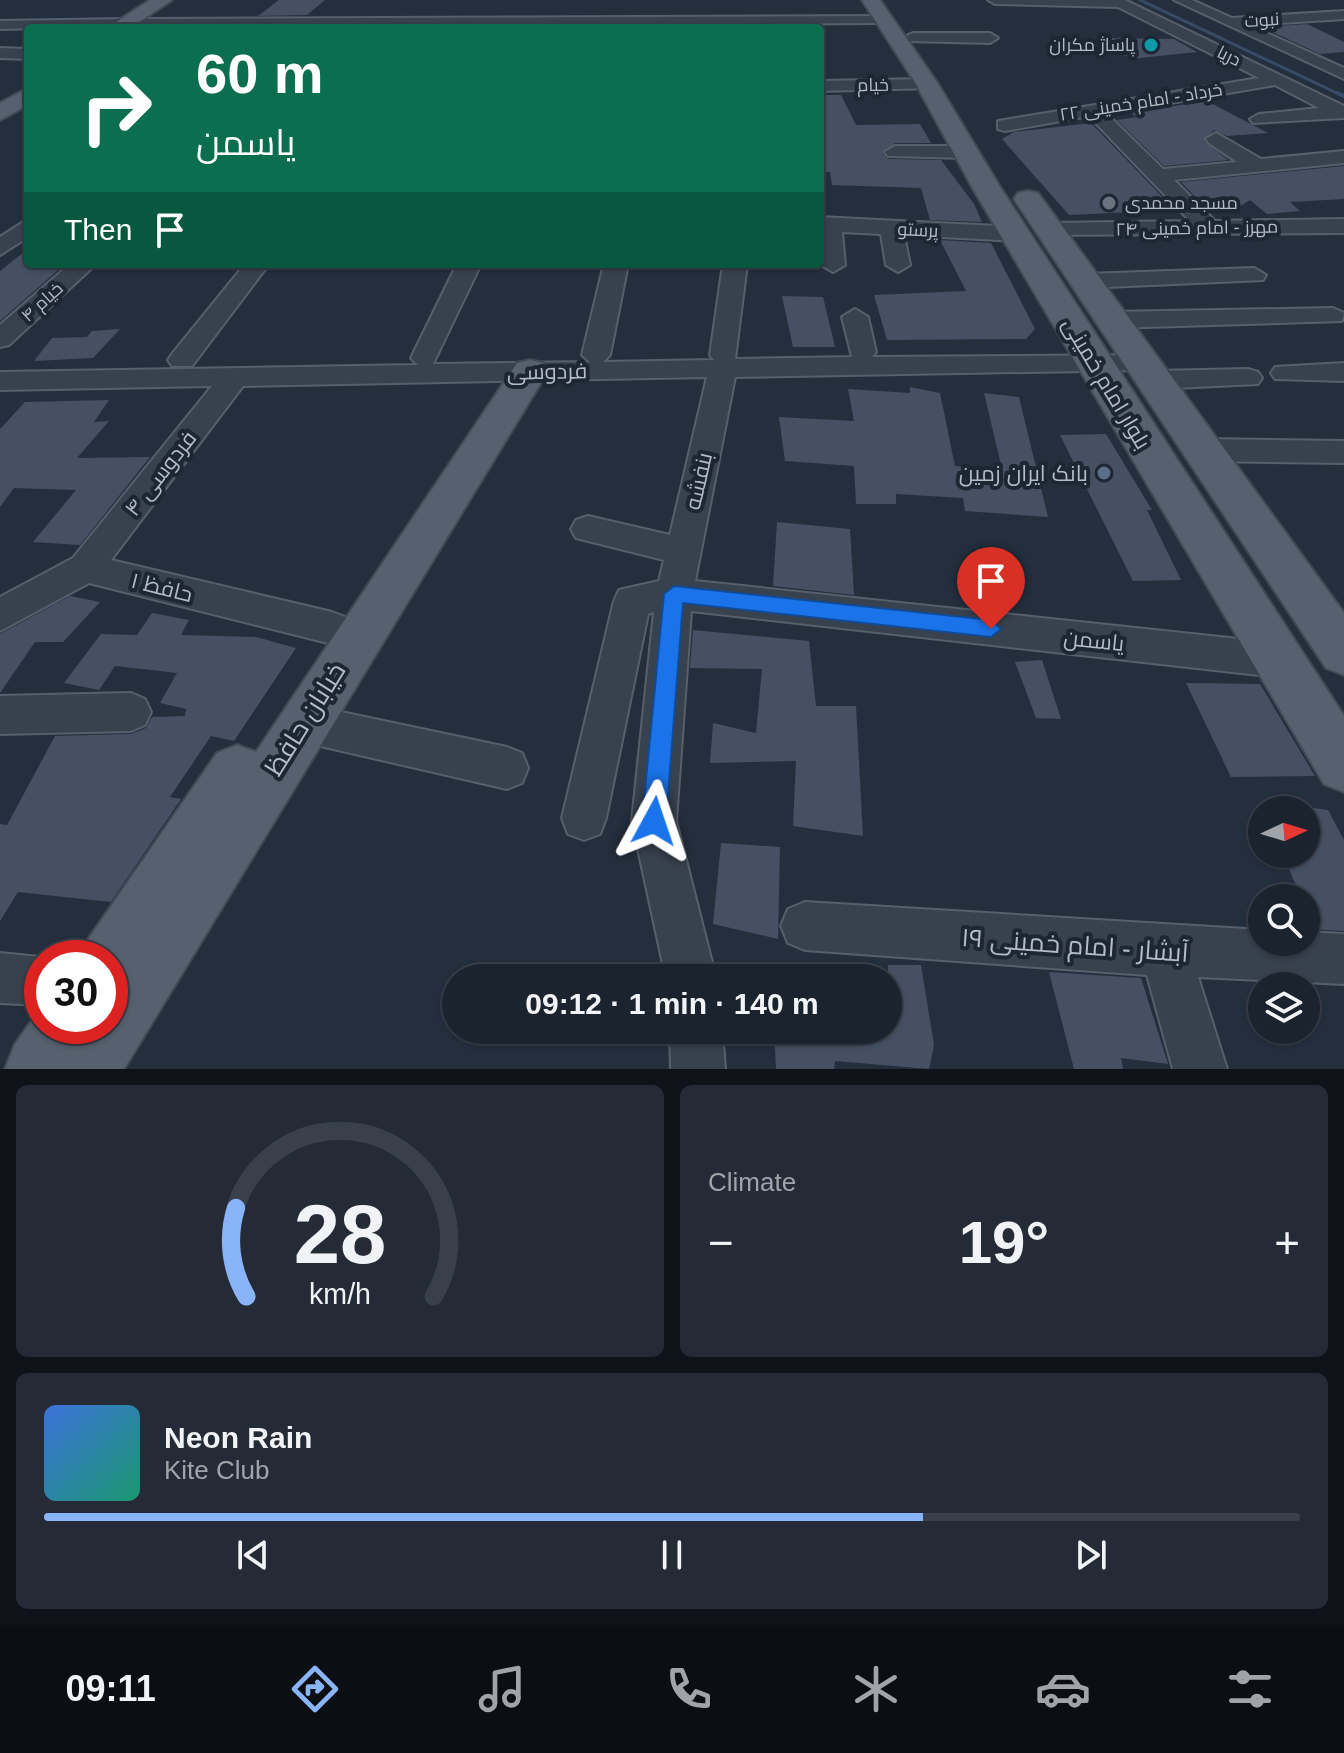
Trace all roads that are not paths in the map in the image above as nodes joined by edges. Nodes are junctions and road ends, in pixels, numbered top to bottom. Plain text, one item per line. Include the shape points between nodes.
1 (163, 0) edge
2 (183, 0) edge
3 (491, 0) edge
4 (814, 0) edge
5 (995, 0) edge
6 (1181, 0) edge
7 (1117, 2) edge
8 (1273, 6) dead end
9 (888, 14) edge
10 (1344, 15) edge
11 (1296, 18) junction
12 (805, 19) junction
13 (1228, 22) junction
14 (23, 24) joint
15 (133, 24) edge
16 (135, 24) edge
17 (476, 24) edge
18 (530, 24) edge
19 (0, 25) edge
20 (1332, 33) dead end
21 (0, 37) edge
22 (990, 38) dead end
23 (0, 53) edge
24 (24, 54) edge
25 (1339, 69) edge
26 (1277, 80) junction
27 (927, 84) junction
28 (824, 86) edge
29 (24, 94) edge
30 (24, 95) edge
31 (0, 100) edge
32 (1093, 110) junction
33 (1342, 112) edge
34 (0, 113) edge
35 (1259, 119) dead end
36 (1005, 125) dead end
37 (1216, 139) dead end
38 (895, 152) dead end
39 (966, 152) junction
40 (1344, 157) edge
41 (1257, 166) junction
42 (1158, 176) junction
43 (900, 223) junction
44 (825, 225) edge
45 (1344, 226) edge
46 (1319, 227) junction
47 (1209, 228) junction
48 (24, 229) edge
49 (1033, 232) junction
50 (0, 248) edge
51 (1344, 249) edge
52 (833, 265) dead end
53 (898, 265) dead end
54 (80, 268) edge
55 (254, 268) edge
56 (467, 268) edge
57 (615, 268) edge
58 (735, 268) edge
59 (1254, 275) dead end
60 (1085, 281) junction
61 (1333, 316) dead end
62 (855, 317) dead end
63 (0, 339) edge
64 (862, 352) junction
65 (1134, 352) junction
66 (596, 355) junction
67 (1090, 355) junction
68 (425, 358) junction
69 (182, 360) junction
70 (0, 362) edge
71 (723, 362) junction
72 (518, 372) junction
73 (1344, 372) edge
74 (1285, 373) dead end
75 (235, 377) junction
76 (1248, 378) dead end
77 (0, 381) edge
78 (1344, 452) edge
79 (1210, 459) junction
80 (1160, 471) junction
81 (588, 529) dead end
82 (682, 551) junction
83 (85, 568) junction
84 (674, 594) junction
85 (0, 615) edge
86 (332, 628) junction
87 (1344, 653) edge
88 (1276, 660) junction
89 (131, 712) dead end
90 (0, 715) edge
91 (303, 723) junction
92 (1344, 765) edge
93 (507, 768) dead end
94 (584, 818) dead end
95 (805, 926) dead end
96 (126, 940) edge
97 (1165, 951) junction
98 (1344, 959) edge
99 (688, 964) edge
100 (0, 978) edge
101 (24, 979) edge
102 (57, 1044) edge
103 (697, 1044) edge
104 (40, 1069) edge
105 (84, 1069) edge
106 (698, 1069) edge
107 (1200, 1069) edge

1 - 15 main road
2 - 16 main road
3 - 17 street
4 - 12 street
5 - 7 street
6 - 13 street, دریا
7 - 26 street, دریا
8 - 11 street
9 - 12 street
9 - 22 street
9 - 27 main road, بلوار امام خمینی
9 - 49 main road, بلوار امام خمینی
10 - 11 street, نبوت
11 - 13 street, نبوت
11 - 20 street
12 - 18 street
13 - 25 street, دریا
14 - 19 street
14 - 21 street
23 - 24 street
26 - 32 street, خرداد - امام خمینی ۲۲
26 - 33 street, دریا
27 - 28 street, خیام
27 - 39 main road, بلوار امام خمینی
29 - 31 main road
30 - 34 main road
32 - 36 street, خرداد - امام خمینی ۲۲
32 - 42 street
33 - 35 street
37 - 41 street
38 - 39 street
39 - 49 main road, بلوار امام خمینی
40 - 41 street
41 - 42 street
42 - 47 street
43 - 44 street, پرستو
43 - 49 street, پرستو
43 - 53 street
44 - 52 street
45 - 46 street, مهرز - امام خمینی ۲۴
46 - 47 street, مهرز - امام خمینی ۲۴
46 - 51 street
47 - 49 street, مهرز - امام خمینی ۲۴
48 - 50 street
49 - 60 main road, بلوار امام خمینی
49 - 67 main road, بلوار امام خمینی
54 - 63 street, خیام ۴
55 - 69 street
56 - 68 street
57 - 66 street
58 - 71 street, بنفشه
59 - 60 street
60 - 65 main road, بلوار امام خمینی
61 - 65 street
62 - 64 street
64 - 67 street, فردوسی
64 - 71 street, فردوسی
65 - 67 street
65 - 76 street
65 - 79 main road, بلوار امام خمینی
66 - 68 street, فردوسی
66 - 71 street, فردوسی
67 - 71 street, فردوسی
67 - 80 main road, بلوار امام خمینی
68 - 69 street, فردوسی
69 - 70 street, فردوسی
71 - 72 street, فردوسی
71 - 82 street, بنفشه
72 - 75 street, فردوسی
72 - 86 main road, خیابان حافظ
72 - 91 main road, خیابان حافظ
73 - 74 street
75 - 77 street, فردوسی
75 - 83 street, فردوسی ۴
78 - 79 street
79 - 80 main road
79 - 87 main road, بلوار امام خمینی
80 - 88 main road, بلوار امام خمینی
81 - 82 street
82 - 84 street, بنفشه
83 - 85 street
83 - 86 street, حافظ ۱
84 - 88 street, یاسمن
84 - 94 street, یاسمن via 632,601
84 - 99 street, بنفشه via 654,821
86 - 96 main road, خیابان حافظ
88 - 92 main road, بلوار امام خمینی
89 - 90 street
91 - 93 street
91 - 105 main road, خیابان حافظ
95 - 97 street, آبشار - امام خمینی ۱۹
97 - 98 street, آبشار - امام خمینی ۱۹
97 - 107 street
100 - 101 street
102 - 104 main road
103 - 106 street

